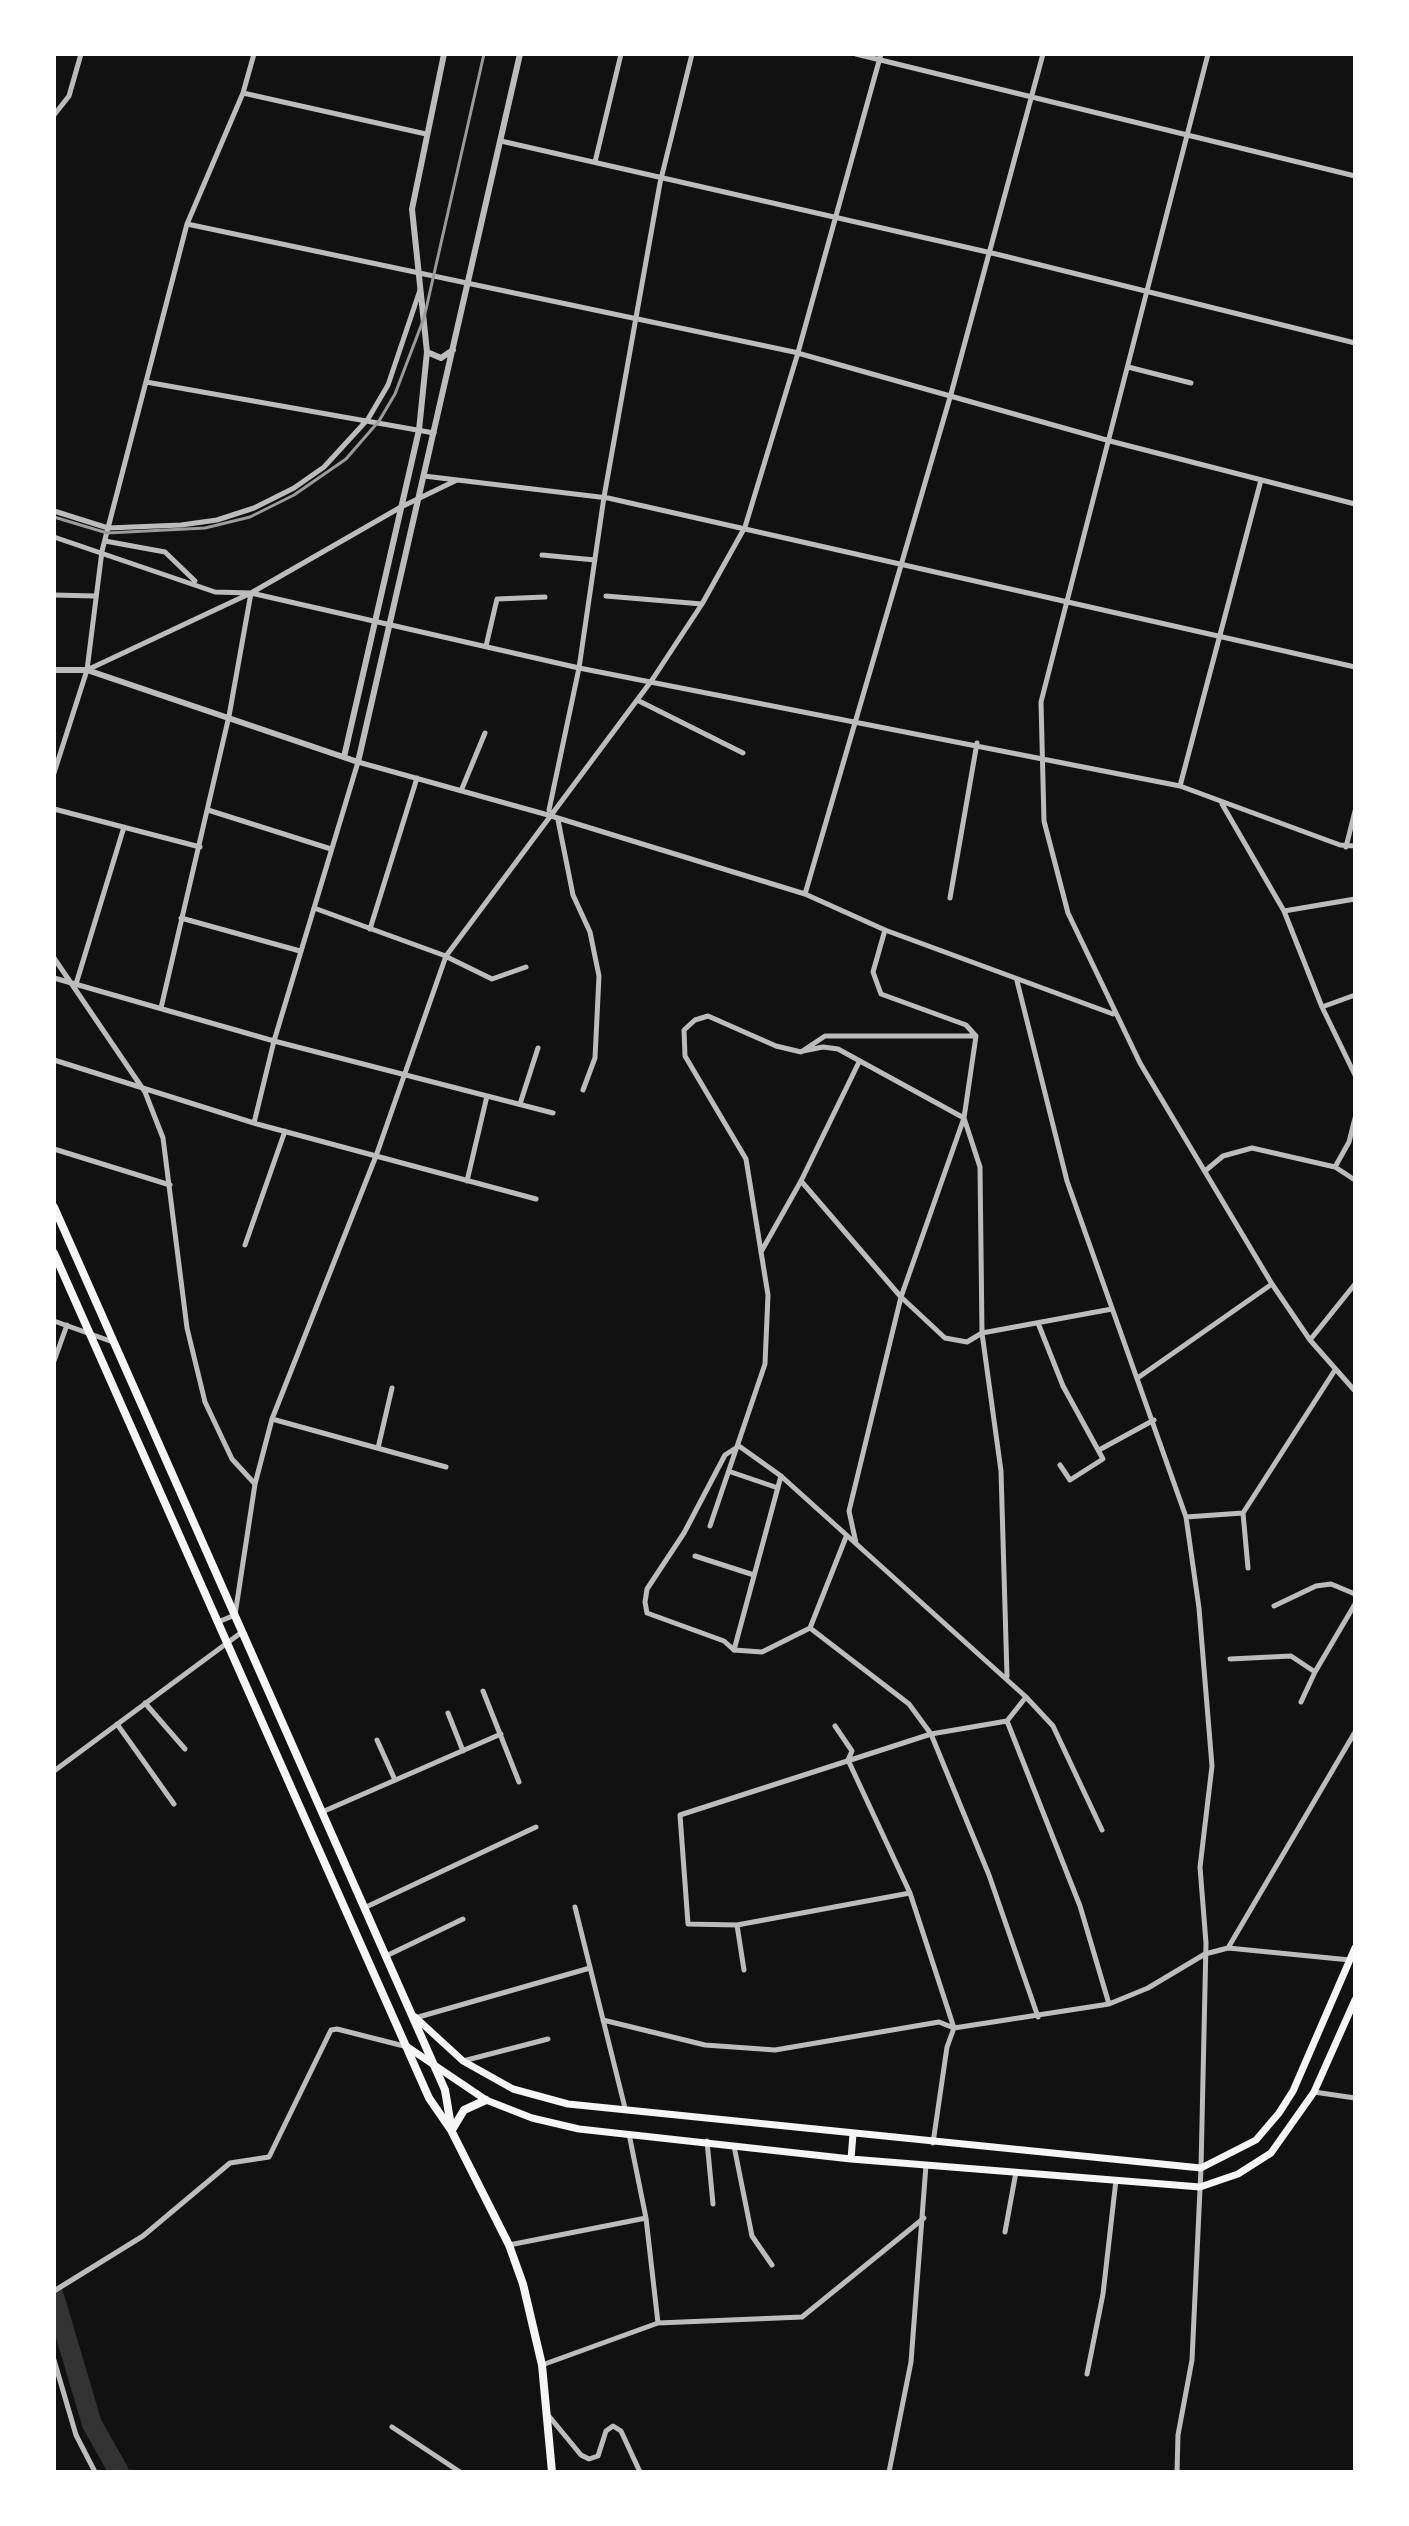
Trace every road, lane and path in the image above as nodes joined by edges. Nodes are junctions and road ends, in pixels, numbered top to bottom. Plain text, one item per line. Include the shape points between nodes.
1 (81, 54) edge
2 (254, 54) edge
3 (444, 54) edge
4 (520, 54) edge
5 (621, 54) edge
6 (692, 54) edge
7 (856, 54) edge
8 (1043, 54) edge
9 (1208, 54) edge
10 (880, 57) edge
11 (243, 93) junction
12 (1032, 96) junction
13 (54, 115) edge
14 (426, 134) junction
15 (1187, 135) junction
16 (501, 141) junction
17 (595, 162) junction
18 (1355, 176) edge
19 (662, 177) junction
20 (835, 218) junction
21 (187, 224) junction
22 (989, 253) junction
23 (418, 273) junction
24 (468, 285) junction
25 (420, 289) junction
26 (1148, 292) junction
27 (635, 319) junction
28 (1355, 343) edge
29 (453, 350) junction
30 (427, 352) junction
31 (798, 353) junction
32 (1128, 367) junction
33 (146, 382) junction
34 (1191, 383) dead end
35 (951, 394) junction
36 (368, 419) junction
37 (419, 430) junction
38 (434, 433) junction
39 (1110, 441) junction
40 (424, 476) junction
41 (457, 479) junction
42 (1261, 480) junction
43 (604, 497) junction
44 (418, 498) junction
45 (1355, 504) edge
46 (401, 507) junction
47 (54, 511) edge
48 (745, 527) junction
49 (108, 528) junction
50 (54, 537) edge
51 (105, 541) junction
52 (102, 551) junction
53 (542, 555) dead end
54 (595, 560) junction
55 (901, 563) junction
56 (199, 585) junction
57 (251, 593) junction
58 (54, 595) edge
59 (94, 596) junction
60 (606, 596) dead end
61 (545, 597) dead end
62 (1069, 602) junction
63 (702, 604) junction
64 (377, 621) junction
65 (390, 624) junction
66 (1219, 634) junction
67 (486, 646) junction
68 (1355, 667) edge
69 (579, 668) junction
70 (54, 670) edge
71 (87, 670) junction
72 (652, 680) junction
73 (636, 700) junction
74 (229, 716) junction
75 (856, 724) junction
76 (485, 733) dead end
77 (977, 743) junction
78 (743, 753) dead end
79 (344, 757) junction
80 (1042, 758) junction
81 (358, 762) junction
82 (54, 773) edge
83 (417, 778) junction
84 (1180, 786) junction
85 (461, 791) junction
86 (1222, 804) junction
87 (54, 809) edge
88 (208, 810) junction
89 (1355, 811) edge
90 (548, 815) junction
91 (558, 819) junction
92 (124, 827) junction
93 (1355, 846) edge
94 (200, 847) junction
95 (1346, 847) junction
96 (331, 849) junction
97 (805, 894) junction
98 (950, 898) dead end
99 (1355, 899) edge
100 (314, 908) junction
101 (1284, 911) junction
102 (181, 918) junction
103 (370, 929) junction
104 (885, 930) junction
105 (300, 951) junction
106 (446, 956) junction
107 (54, 958) edge
108 (526, 967) dead end
109 (54, 978) edge
110 (1017, 981) junction
111 (76, 985) junction
112 (1355, 995) edge
113 (1322, 1007) junction
114 (161, 1008) junction
115 (1114, 1015) junction
116 (976, 1036) junction
117 (274, 1041) junction
118 (538, 1048) dead end
119 (801, 1052) junction
120 (54, 1060) edge
121 (859, 1062) junction
122 (405, 1072) junction
123 (1355, 1075) edge
124 (583, 1090) dead end
125 (145, 1092) junction
126 (487, 1096) junction
127 (520, 1104) junction
128 (553, 1113) dead end
129 (964, 1118) junction
130 (1355, 1118) edge
131 (254, 1123) junction
132 (285, 1131) junction
133 (54, 1149) edge
134 (376, 1156) junction
135 (1335, 1167) junction
136 (1204, 1171) junction
137 (1355, 1180) edge
138 (467, 1181) junction
139 (801, 1181) junction
140 (170, 1185) junction
141 (536, 1199) dead end
142 (54, 1207) edge
143 (245, 1245) dead end
144 (761, 1252) junction
145 (54, 1253) edge
146 (1272, 1284) junction
147 (1355, 1284) edge
148 (901, 1297) junction
149 (1112, 1309) junction
150 (54, 1321) edge
151 (1038, 1323) junction
152 (67, 1325) junction
153 (89, 1331) junction
154 (982, 1333) junction
155 (1310, 1340) junction
156 (114, 1342) junction
157 (54, 1361) edge
158 (1335, 1370) junction
159 (1139, 1377) junction
160 (392, 1388) dead end
161 (1355, 1391) edge
162 (272, 1419) junction
163 (1154, 1420) junction
164 (739, 1446) junction
165 (378, 1448) junction
166 (1099, 1450) junction
167 (1060, 1465) dead end
168 (446, 1467) dead end
169 (731, 1472) junction
170 (781, 1476) junction
171 (255, 1484) junction
172 (778, 1488) junction
173 (1243, 1513) junction
174 (1186, 1517) junction
175 (710, 1526) dead end
176 (846, 1537) junction
177 (856, 1546) junction
178 (695, 1556) dead end
179 (1248, 1568) dead end
180 (754, 1575) junction
181 (1355, 1594) edge
182 (1355, 1604) edge
183 (1274, 1606) dead end
184 (235, 1615) junction
185 (218, 1622) junction
186 (810, 1628) junction
187 (242, 1632) junction
188 (227, 1642) junction
189 (734, 1650) junction
190 (1230, 1659) dead end
191 (1315, 1672) junction
192 (1007, 1677) junction
193 (266, 1686) junction
194 (483, 1691) dead end
195 (249, 1693) junction
196 (1026, 1697) junction
197 (1301, 1702) dead end
198 (145, 1703) junction
199 (448, 1713) dead end
200 (1007, 1721) junction
201 (117, 1724) junction
202 (835, 1726) dead end
203 (1355, 1732) edge
204 (501, 1734) junction
205 (931, 1734) junction
206 (377, 1740) dead end
207 (185, 1749) dead end
208 (463, 1751) junction
209 (848, 1760) junction
210 (54, 1771) edge
211 (395, 1780) junction
212 (519, 1782) dead end
213 (174, 1804) dead end
214 (322, 1812) junction
215 (536, 1827) dead end
216 (1102, 1830) dead end
217 (910, 1893) junction
218 (575, 1907) dead end
219 (364, 1908) junction
220 (463, 1919) dead end
221 (737, 1925) junction
222 (1228, 1948) junction
223 (1355, 1948) edge
224 (1205, 1954) junction
225 (386, 1956) junction
226 (1350, 1960) junction
227 (590, 1968) junction
228 (744, 1970) dead end
229 (1355, 2000) edge
230 (406, 2001) junction
231 (1109, 2004) junction
232 (389, 2009) junction
233 (1039, 2017) junction
234 (415, 2018) junction
235 (603, 2020) junction
236 (954, 2028) junction
237 (548, 2039) dead end
238 (406, 2046) junction
239 (463, 2061) junction
240 (434, 2065) junction
241 (1314, 2092) junction
242 (1355, 2098) edge
243 (486, 2100) junction
244 (625, 2108) junction
245 (451, 2130) junction
246 (629, 2133) junction
247 (853, 2134) junction
248 (707, 2140) junction
249 (734, 2144) junction
250 (933, 2144) junction
251 (851, 2159) junction
252 (926, 2165) junction
253 (1201, 2168) junction
254 (1016, 2172) junction
255 (1116, 2180) junction
256 (1200, 2187) junction
257 (713, 2204) dead end
258 (646, 2218) junction
259 (924, 2218) junction
260 (1005, 2232) dead end
261 (509, 2245) junction
262 (772, 2265) dead end
263 (56, 2290) edge
264 (658, 2323) junction
265 (54, 2360) edge
266 (542, 2365) junction
267 (1087, 2374) dead end
268 (547, 2414) junction
269 (392, 2427) dead end
270 (95, 2472) edge
271 (460, 2472) edge
272 (552, 2472) edge
273 (640, 2472) edge
274 (889, 2472) edge
275 (1177, 2472) edge

1 - 13 street via 69,96
2 - 11 street
3 - 14 street
4 - 16 street
5 - 17 street
6 - 19 street
7 - 10 street
8 - 12 street
9 - 15 street
10 - 12 street
10 - 20 street
11 - 14 street
11 - 21 street
12 - 15 street
12 - 22 street
14 - 23 street via 412,209
15 - 18 street
15 - 26 street
16 - 17 street
16 - 24 street
17 - 19 street
19 - 20 street
19 - 27 street
20 - 22 street
20 - 31 street
21 - 23 street
21 - 33 street
22 - 26 street
22 - 35 street
23 - 24 street
23 - 25 street
24 - 27 street
24 - 29 street
25 - 30 street
25 - 36 street via 388,385
26 - 28 street
26 - 32 street
27 - 31 street
27 - 43 street
29 - 30 street via 441,358
29 - 38 street
30 - 37 street
31 - 35 street
31 - 48 street
32 - 34 street
32 - 39 street
33 - 36 street
33 - 49 street
35 - 39 street
35 - 55 street
36 - 37 street
36 - 49 street via 324,467 254,508 181,525
37 - 38 street
37 - 46 street
38 - 40 street
39 - 42 street
39 - 62 street
40 - 41 street
40 - 44 street
41 - 43 street
41 - 44 street
42 - 45 street
42 - 66 street
43 - 48 street
43 - 54 street
44 - 46 street
44 - 65 street
46 - 57 street
46 - 64 street
47 - 49 street
48 - 55 street
48 - 63 street
49 - 51 street
50 - 52 street
51 - 52 street
51 - 56 street via 165,552
52 - 56 street
52 - 59 street
53 - 54 street
54 - 69 street
55 - 62 street
55 - 75 street
56 - 57 street via 215,592
57 - 64 street
57 - 71 street
57 - 74 street
58 - 59 street
59 - 71 street
60 - 63 street
61 - 67 street via 497,599
62 - 66 street
62 - 80 street via 1041,702
63 - 72 street
64 - 65 street
64 - 79 street
65 - 67 street
65 - 81 street
66 - 68 street
66 - 84 street
67 - 69 street
69 - 72 street
69 - 90 street
70 - 71 street
71 - 74 street
71 - 82 street
72 - 73 street
72 - 75 street
73 - 78 street
73 - 90 street
74 - 79 street
74 - 88 street
75 - 77 street
75 - 97 street
76 - 85 street
77 - 80 street
77 - 98 street
79 - 81 street
80 - 84 street
80 - 115 street via 1052,864
81 - 83 street
81 - 96 street
83 - 85 street
83 - 103 street
84 - 86 street
85 - 90 street
86 - 95 street
86 - 101 street
87 - 92 street
88 - 94 street
88 - 96 street
89 - 95 street
90 - 91 street
90 - 106 street
91 - 97 street
91 - 124 street via 573,895 590,932 599,976 595,1058
92 - 94 street
92 - 111 street
93 - 95 street
94 - 102 street
96 - 100 street
97 - 104 street
99 - 101 street
100 - 103 street
100 - 105 street
101 - 113 street
102 - 105 street
102 - 114 street
103 - 106 street
104 - 110 street
104 - 116 street via 873,972 881,994 966,1025
105 - 117 street
106 - 108 street via 492,979
106 - 122 street
107 - 111 street
109 - 111 street
110 - 115 street
110 - 149 street via 1067,1181
111 - 114 street
111 - 125 street
112 - 113 street
113 - 123 street
114 - 117 street
115 - 136 street
116 - 119 street via 825,1036
116 - 129 street
117 - 122 street
117 - 131 street
118 - 127 street
119 - 121 street via 838,1049
119 - 144 street via 708,1016 684,1030 685,1056 746,1159
120 - 125 street
121 - 129 street
121 - 139 street
122 - 126 street
122 - 134 street
125 - 131 street
125 - 140 street via 163,1138
126 - 127 street
126 - 138 street
127 - 128 street
129 - 148 street
129 - 154 street via 980,1167
130 - 135 street
131 - 132 street
132 - 134 street
132 - 143 street
133 - 140 street
134 - 138 street
134 - 162 street
135 - 136 street via 1252,1148 1223,1156
135 - 137 street
136 - 146 street
138 - 141 street
139 - 144 street
139 - 148 street
140 - 171 street via 187,1328 205,1402 232,1459
142 - 156 highway
144 - 164 street via 768,1295 765,1364
145 - 153 highway
146 - 155 street
146 - 159 street
147 - 155 street
148 - 154 street via 945,1338 967,1342
148 - 177 street via 849,1511
149 - 151 street
149 - 159 street
150 - 152 street
151 - 154 street
151 - 166 street via 1063,1386
152 - 153 street
152 - 157 street
153 - 156 street
153 - 185 highway
154 - 192 street via 1001,1471
155 - 158 street
156 - 184 highway
158 - 161 street
158 - 173 street
159 - 163 street
160 - 165 street
162 - 165 street
162 - 171 street
163 - 166 street
163 - 174 street
164 - 169 street
164 - 170 street
164 - 189 street via 725,1455 647,1589 647,1613 724,1641
165 - 168 street
166 - 167 street via 1103,1459 1070,1480
169 - 172 street
169 - 175 street
170 - 172 street
170 - 176 street
171 - 184 street
172 - 180 street
173 - 174 street
173 - 179 street
174 - 224 street via 1212,1766 1200,1867
176 - 177 street
176 - 186 street
177 - 192 street
178 - 180 street
180 - 189 street
181 - 183 street via 1331,1584 1316,1586
182 - 191 street
184 - 185 street
184 - 187 highway
185 - 188 highway
186 - 189 street via 762,1652
186 - 205 street via 909,1704
187 - 188 street
187 - 193 highway
188 - 195 highway
188 - 198 street
190 - 191 street via 1291,1656
191 - 197 street
192 - 196 street
193 - 195 highway
193 - 214 highway
194 - 204 street
195 - 232 highway
196 - 200 street
196 - 216 street via 1053,1726
198 - 201 street
198 - 207 street
199 - 208 street
200 - 205 street
200 - 231 street via 1080,1906
201 - 210 street
201 - 213 street
202 - 209 street via 852,1751
203 - 222 street
204 - 208 street
204 - 212 street
205 - 209 street
205 - 233 street
206 - 211 street
208 - 211 street
209 - 217 street
209 - 221 street via 680,1815 688,1924
211 - 214 street
214 - 219 highway
215 - 219 street
217 - 221 street
217 - 236 street
218 - 227 street
219 - 225 highway
220 - 225 street
221 - 228 street
222 - 224 street
222 - 226 street
223 - 226 main road
224 - 231 street
224 - 253 street
225 - 230 highway
226 - 253 main road via 1279,2113 1256,2140
227 - 234 street
227 - 235 street
229 - 241 main road
230 - 232 highway
230 - 234 main road
230 - 240 highway
231 - 233 street
232 - 238 highway
233 - 236 street
234 - 239 main road
235 - 236 street via 705,2045 775,2050 939,2022
235 - 244 street
236 - 250 street
237 - 239 street
238 - 240 main road
238 - 245 highway via 429,2098
238 - 263 street via 331,2030 269,2157 230,2163 143,2236
239 - 244 main road via 527,2093 568,2104
240 - 243 main road
240 - 245 highway via 445,2090
241 - 242 street
241 - 256 main road via 1271,2153 1238,2174
243 - 245 highway via 464,2110
243 - 246 main road via 579,2129
244 - 247 main road
245 - 261 highway
246 - 248 main road
246 - 258 street
247 - 250 main road
247 - 251 main road
248 - 249 main road
248 - 257 street
249 - 251 main road
249 - 262 street via 752,2236
250 - 253 main road
251 - 252 main road
252 - 254 main road
252 - 259 street
253 - 256 street
254 - 255 main road
254 - 260 street
255 - 256 main road
255 - 267 street
256 - 275 street via 1192,2360
258 - 261 street
258 - 264 street
259 - 264 street via 802,2317
259 - 274 street via 911,2362
261 - 266 highway
264 - 266 street
265 - 270 street via 76,2435
266 - 268 highway
268 - 272 highway
268 - 273 street via 589,2459 598,2456 606,2431 613,2426 621,2431
269 - 271 street

